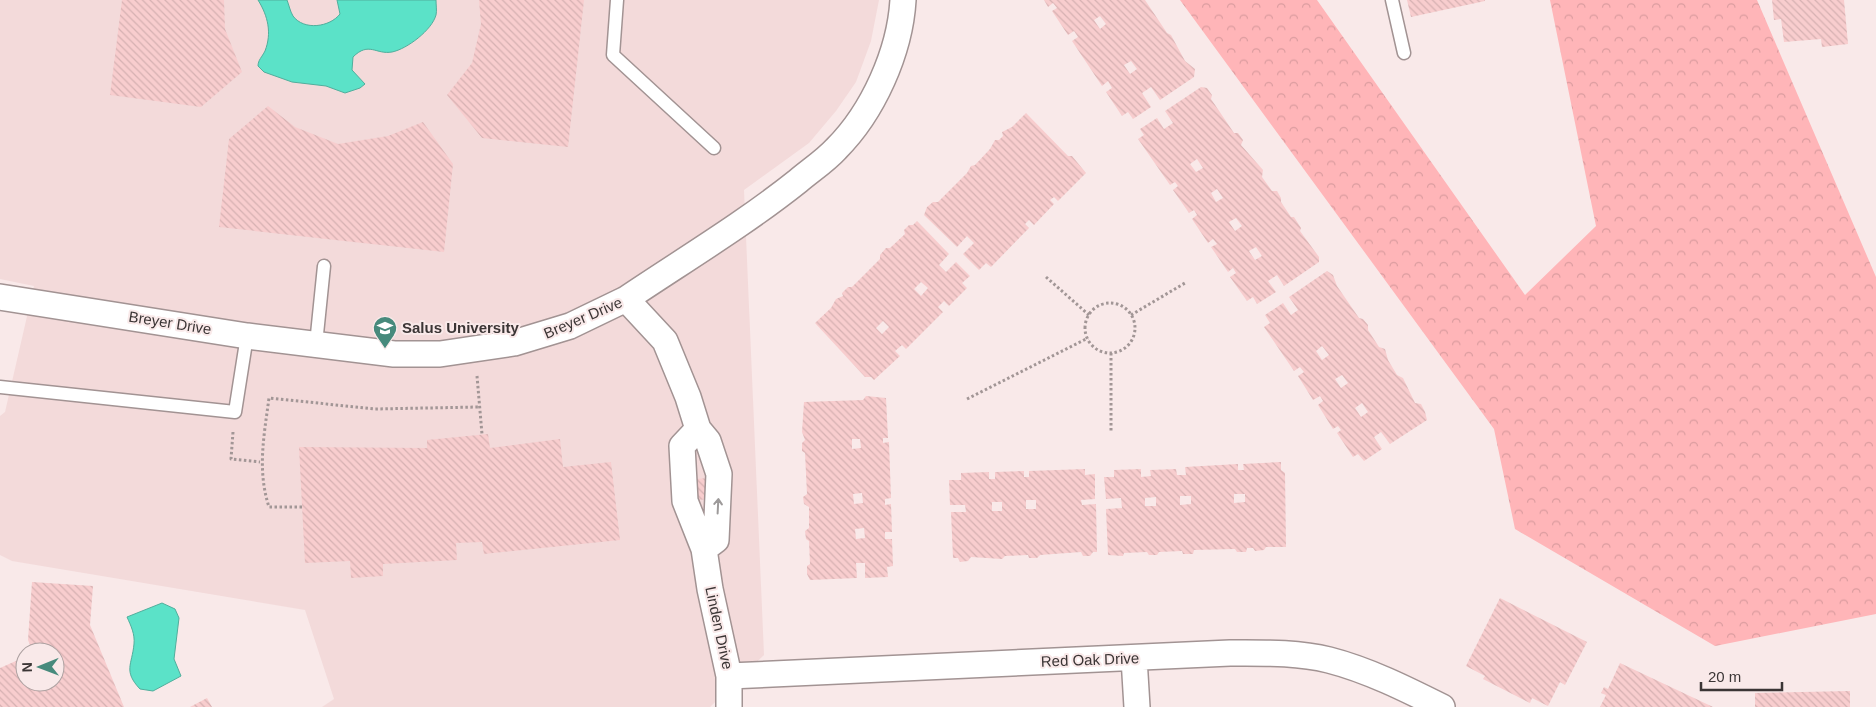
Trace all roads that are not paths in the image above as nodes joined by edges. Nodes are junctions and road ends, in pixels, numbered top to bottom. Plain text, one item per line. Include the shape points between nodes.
1 (617, 0) edge
2 (903, 0) edge
3 (1392, 0) edge
4 (1404, 53) dead end
5 (714, 148) dead end
6 (324, 266) dead end
7 (0, 297) edge
8 (626, 299) junction
9 (247, 336) junction
10 (316, 344) junction
11 (0, 387) edge
12 (698, 429) junction
13 (704, 548) junction
14 (1134, 658) junction
15 (729, 676) junction
16 (729, 707) edge
17 (1137, 707) edge
18 (1442, 707) edge

1 - 5 lane via 613,55
2 - 8 street, Breyer Drive via 898,34 880,89 836,149 771,202
3 - 4 lane
6 - 10 lane
7 - 9 street, Breyer Drive
8 - 10 street, Breyer Drive via 594,316 544,335 473,350 394,354
8 - 12 street via 665,341
9 - 10 street, Breyer Drive
9 - 11 lane via 235,412
12 - 13 street, Linden Drive via 682,446 685,501
13 -> 12 street via 716,540 720,474 708,441
13 - 15 street, Linden Drive
14 - 15 street, Red Oak Drive
14 - 17 street
14 - 18 street, Red Oak Drive via 1263,653 1308,656 1330,660 1386,681
15 - 16 street, Linden Drive

